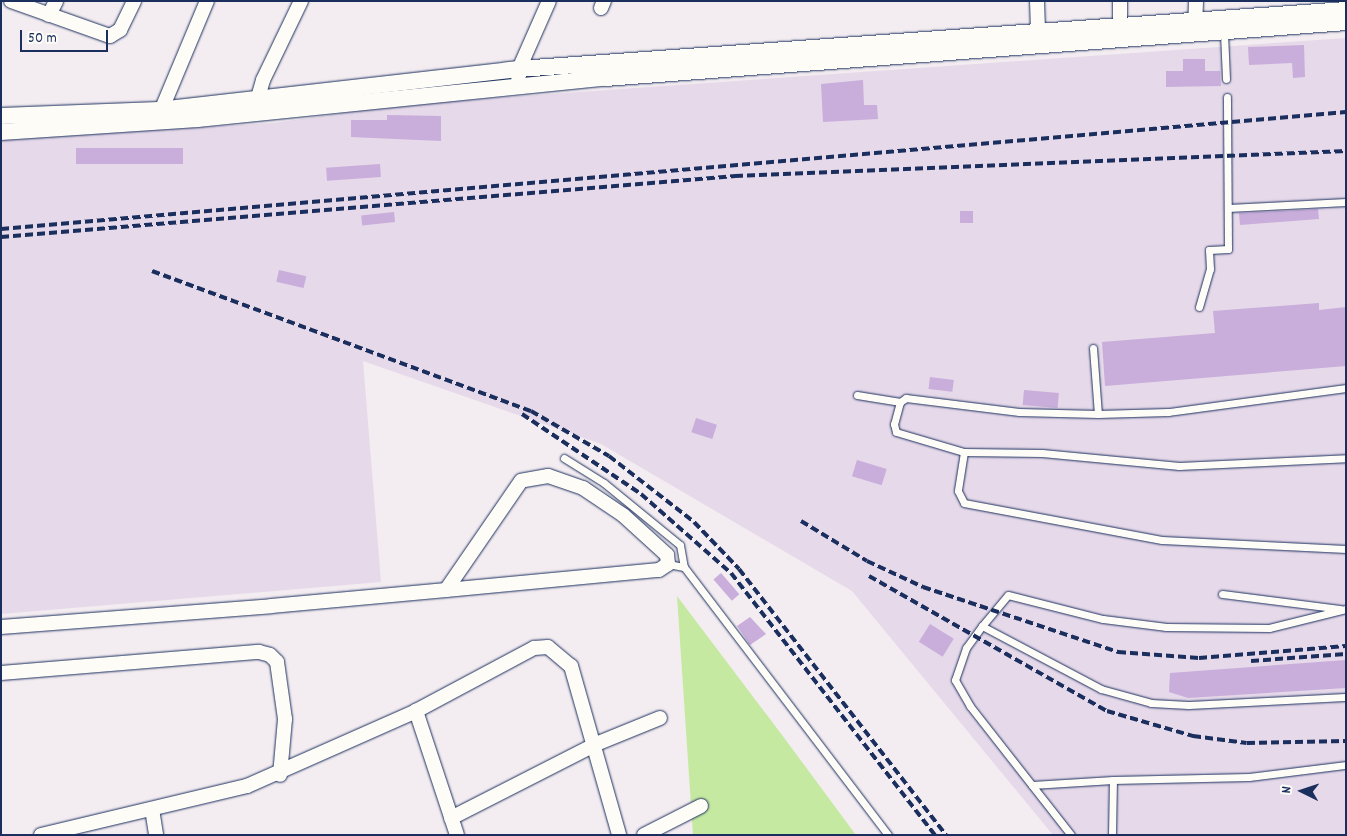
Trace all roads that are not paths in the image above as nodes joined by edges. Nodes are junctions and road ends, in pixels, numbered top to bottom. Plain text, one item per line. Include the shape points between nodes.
1 (11, 1) edge
2 (56, 1) edge
3 (134, 1) edge
4 (207, 1) edge
5 (301, 1) edge
6 (549, 1) edge
7 (1037, 1) edge
8 (1120, 1) edge
9 (1196, 1) edge
10 (1346, 10) edge
11 (49, 15) junction
12 (1346, 22) edge
13 (1120, 28) junction
14 (1195, 29) junction
15 (1224, 32) junction
16 (1038, 35) junction
17 (519, 69) junction
18 (1226, 79) dead end
19 (518, 86) junction
20 (1227, 97) dead end
21 (255, 106) junction
22 (1, 116) edge
23 (158, 116) junction
24 (1, 132) edge
25 (1346, 202) edge
26 (1228, 208) junction
27 (1199, 307) dead end
28 (1093, 348) dead end
29 (1346, 388) edge
30 (857, 395) dead end
31 (900, 402) junction
32 (1098, 414) junction
33 (964, 452) junction
34 (564, 458) dead end
35 (1346, 458) edge
36 (1346, 549) edge
37 (668, 564) junction
38 (684, 567) junction
39 (446, 590) junction
40 (1222, 594) dead end
41 (982, 626) junction
42 (1, 627) edge
43 (1, 673) edge
44 (1346, 696) edge
45 (416, 712) junction
46 (660, 718) dead end
47 (596, 744) junction
48 (1346, 765) edge
49 (280, 775) junction
50 (1113, 780) junction
51 (1032, 785) junction
52 (701, 806) dead end
53 (152, 809) junction
54 (451, 818) junction
55 (41, 835) edge
56 (156, 835) edge
57 (457, 835) edge
58 (619, 835) edge
59 (644, 835) edge
60 (888, 835) edge
61 (1072, 835) edge
62 (1112, 835) edge

1 - 11 street
2 - 11 street
3 - 11 street via 120,30 110,36
4 - 23 street
5 - 21 street
6 - 17 street
7 - 16 street
8 - 13 street
9 - 14 street
10 - 14 street
12 - 15 street
13 - 14 street
13 - 16 street
14 - 15 street
14 - 19 street
15 - 18 lane
16 - 17 street
17 - 19 street
17 - 21 street
19 - 21 street
20 - 26 lane
21 - 23 street
22 - 23 street
23 - 24 street
25 - 26 lane
26 - 27 lane via 1228,249 1209,250 1210,269
28 - 32 lane
29 - 32 lane via 1168,412
30 - 31 lane
31 - 32 lane via 906,398 1019,412
31 - 33 lane via 896,432
33 - 35 lane via 1042,453 1179,466
33 - 36 lane via 958,491 964,503 1162,540
34 - 38 lane via 604,483 680,546
37 - 38 lane
37 - 39 street via 659,570
37 - 39 street via 667,555 623,514 583,488 548,476 521,481
38 - 60 lane
39 - 42 street
40 - 41 lane via 1346,610 1269,628 1166,627 1103,619 1008,594
41 - 44 lane via 1101,690 1151,703 1188,705
41 - 51 lane via 966,648 955,680
43 - 49 street via 259,652 270,655 277,662 285,719
45 - 47 street via 534,648 548,647 571,666
45 - 49 street
45 - 54 street
46 - 47 street
47 - 54 street
47 - 58 street
48 - 50 lane via 1249,777
49 - 53 street
50 - 51 lane
50 - 62 lane
51 - 61 lane
52 - 59 street
53 - 55 street
53 - 56 street
54 - 57 street

